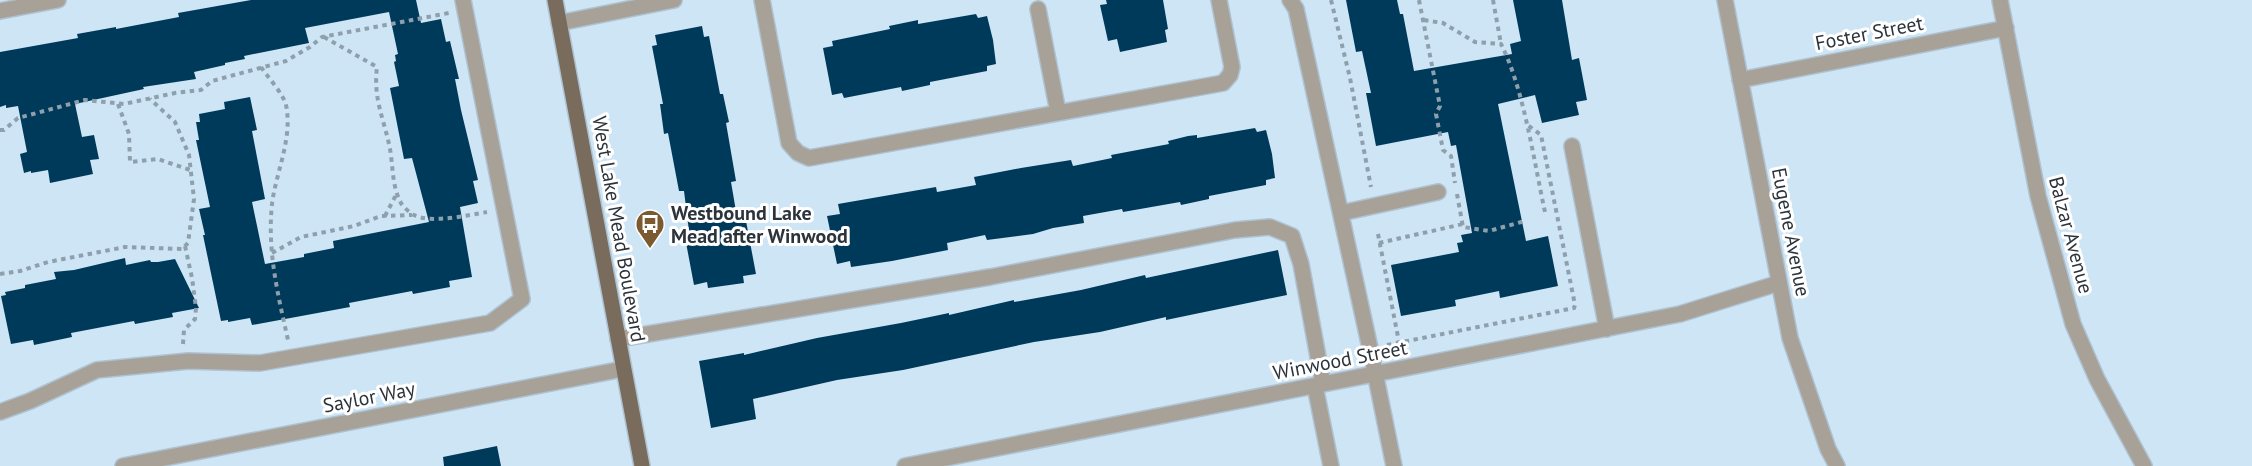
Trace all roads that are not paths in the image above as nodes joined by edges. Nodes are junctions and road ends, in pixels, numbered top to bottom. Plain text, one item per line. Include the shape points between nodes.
1 (58, 0) edge
2 (555, 0) edge
3 (674, 0) edge
4 (762, 0) edge
5 (1219, 0) edge
6 (1290, 0) edge
7 (1725, 0) edge
8 (2000, 0) edge
9 (464, 5) edge
10 (1038, 9) dead end
11 (0, 11) edge
12 (559, 23) junction
13 (2006, 28) junction
14 (1740, 80) junction
15 (1058, 112) junction
16 (1572, 146) dead end
17 (1438, 192) dead end
18 (1341, 213) junction
19 (1779, 283) junction
20 (1607, 329) junction
21 (618, 339) junction
22 (623, 369) junction
23 (1376, 374) junction
24 (1319, 385) junction
25 (0, 412) edge
26 (123, 466) edge
27 (642, 466) edge
28 (905, 466) edge
29 (1331, 466) edge
30 (1394, 466) edge
31 (1837, 466) edge
32 (2144, 466) edge

1 - 11 street
2 - 12 main road, West Lake Mead Boulevard
3 - 12 street
4 - 15 street via 789,143 809,158
5 - 15 street via 1232,67 1223,82
6 - 18 street via 1296,9
7 - 14 street, Eugene Avenue
8 - 13 street, Balzar Avenue
9 - 25 street via 522,299 490,323 291,358 260,363 184,361 97,370
10 - 15 street
12 - 21 main road, West Lake Mead Boulevard
13 - 14 street, Foster Street
13 - 32 street, Balzar Avenue via 2038,196 2073,324 2097,379
14 - 19 street, Eugene Avenue
16 - 20 street
17 - 18 street
18 - 23 street
19 - 20 street, Winwood Street via 1680,314
19 - 31 street, Eugene Avenue via 1790,338
20 - 23 street, Winwood Street
21 - 22 main road, West Lake Mead Boulevard
21 - 24 street via 1270,227 1292,236 1301,264
22 - 26 street, Saylor Way
22 - 27 main road, West Lake Mead Boulevard
23 - 24 street, Winwood Street
23 - 30 street
24 - 28 street, Winwood Street
24 - 29 street

